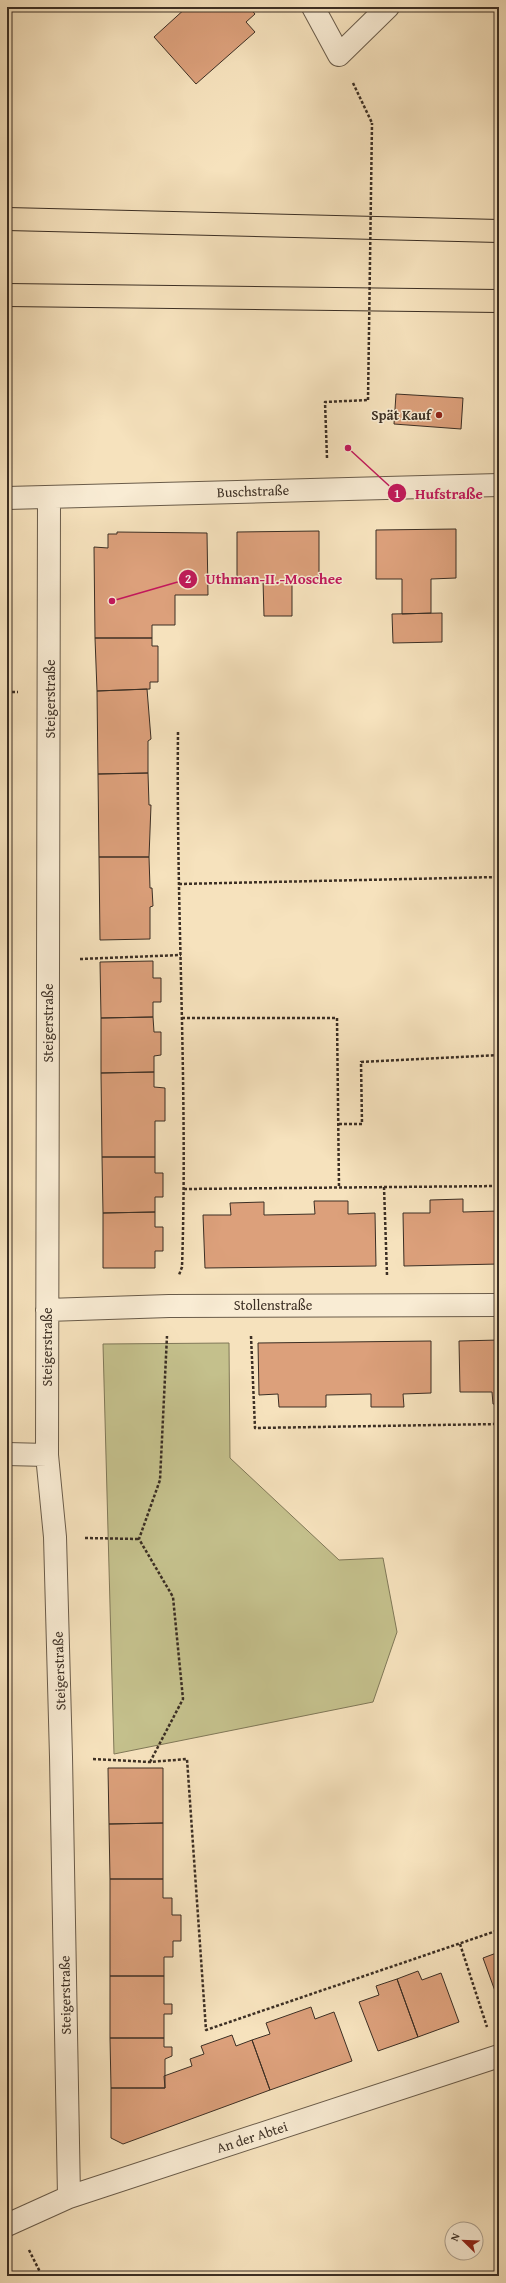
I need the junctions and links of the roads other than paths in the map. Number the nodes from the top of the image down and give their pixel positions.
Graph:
1 (313, 7) edge
2 (388, 7) edge
3 (7, 219) edge
4 (499, 231) edge
5 (7, 295) edge
6 (499, 301) edge
7 (499, 485) edge
8 (7, 498) edge
9 (49, 498) junction
10 (499, 1304) edge
11 (47, 1310) junction
12 (7, 1454) edge
13 (47, 1455) junction
14 (498, 2057) edge
15 (69, 2197) junction
16 (7, 2225) edge

1 - 2 street
3 - 4 highway
5 - 6 highway
7 - 9 street, Buschstraße
8 - 9 street, Buschstraße
9 - 11 street, Steigerstraße
10 - 11 street, Stollenstraße
11 - 13 street, Steigerstraße
12 - 13 street
13 - 15 street, Steigerstraße
14 - 15 street, An der Abtei
15 - 16 street, An der Abtei

